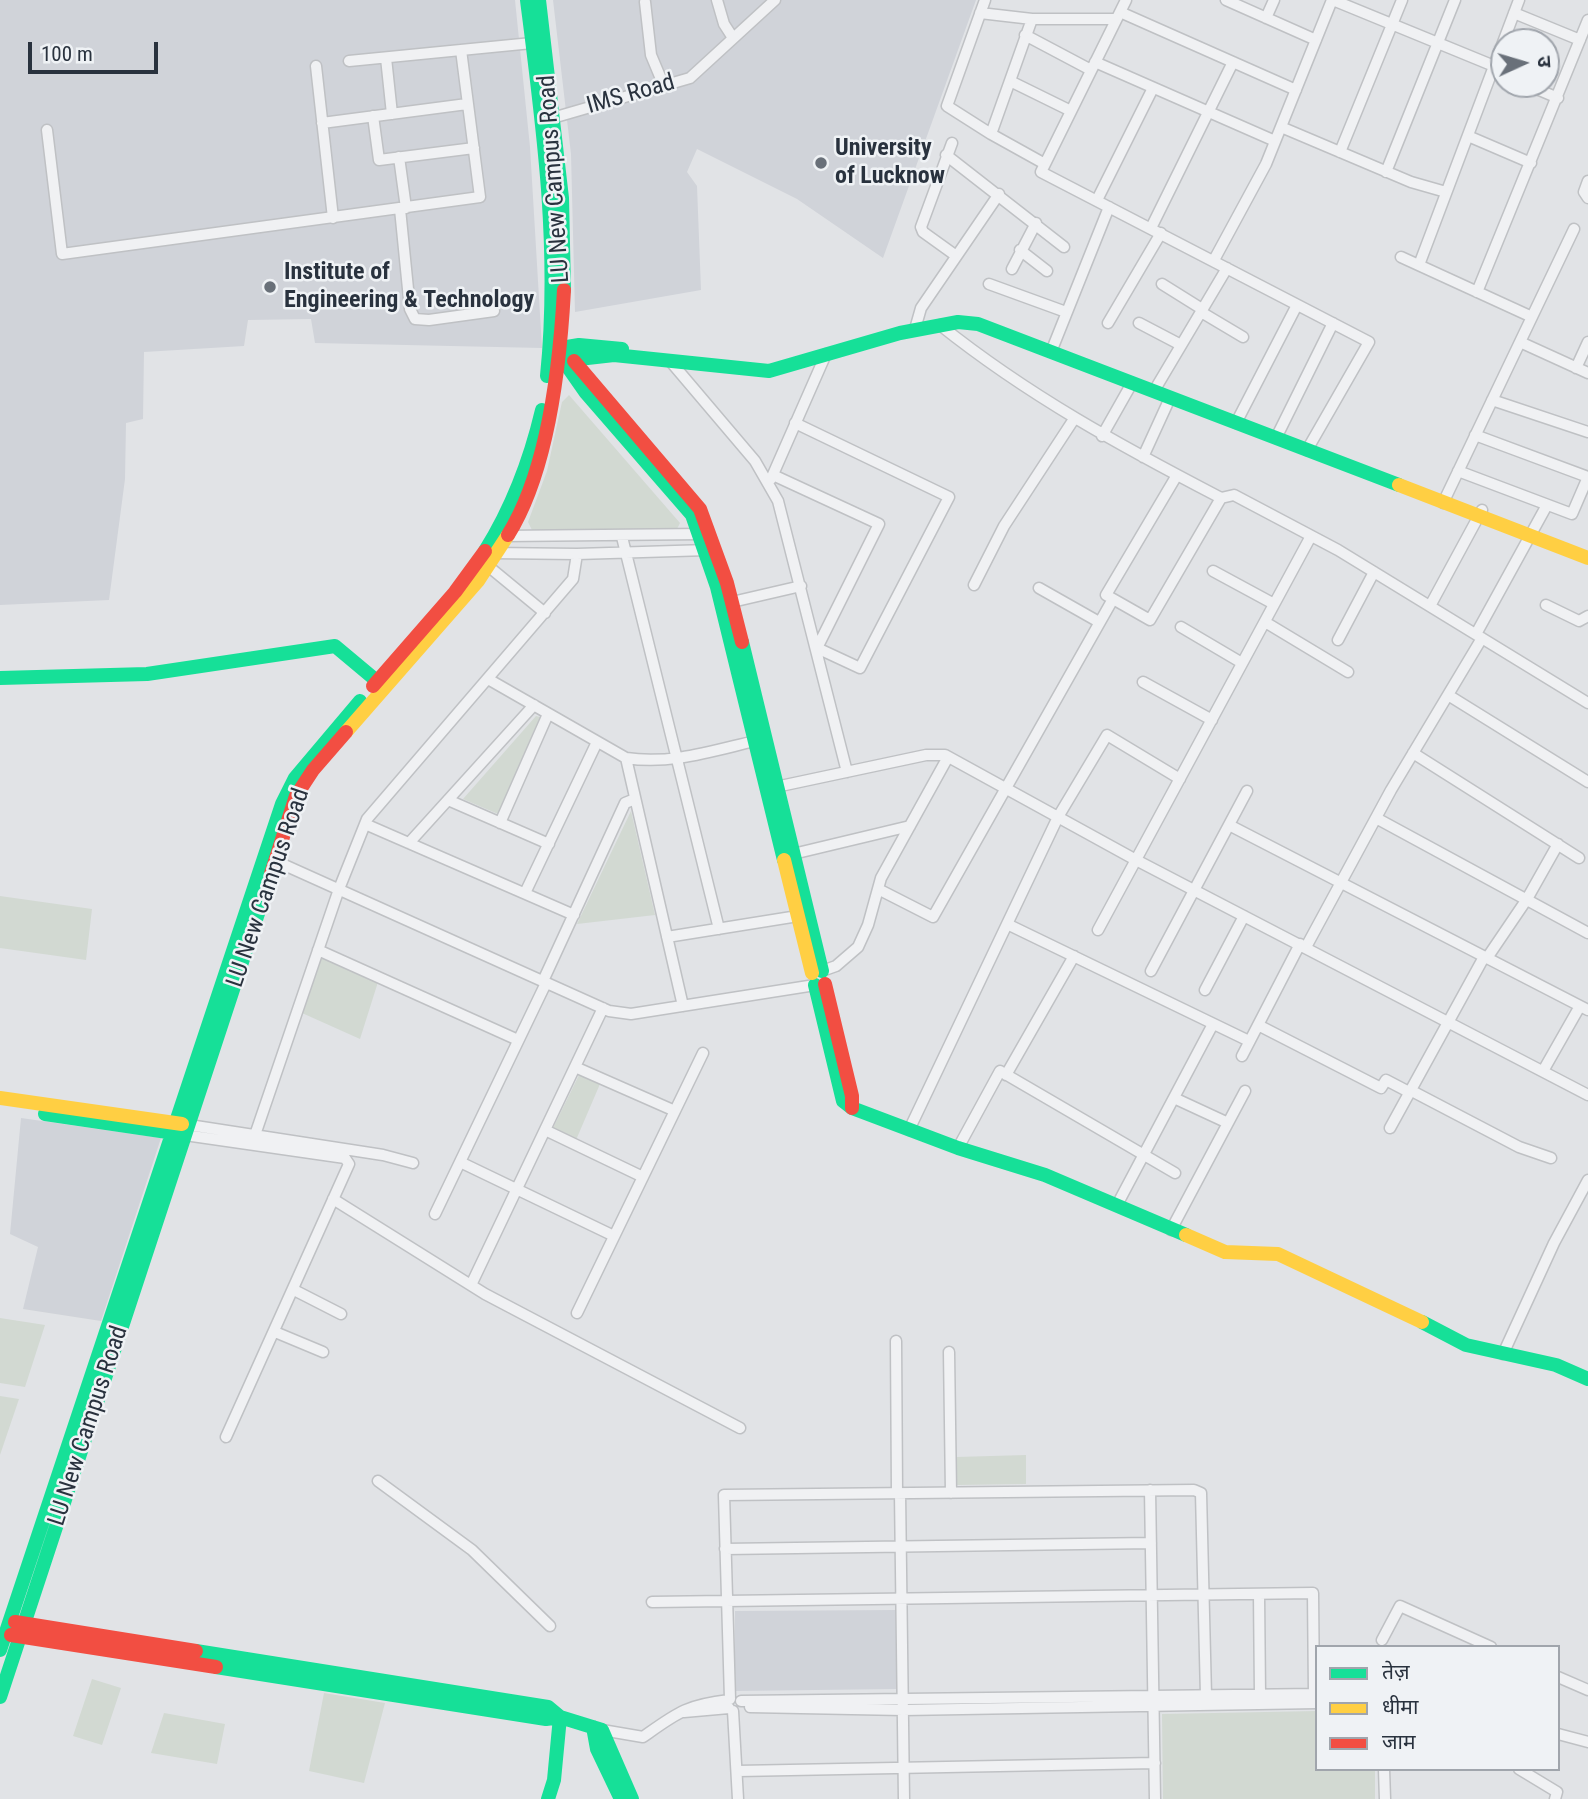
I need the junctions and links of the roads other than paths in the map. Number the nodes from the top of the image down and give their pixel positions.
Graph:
1 (527, 0) edge
2 (540, 0) edge
3 (716, 0) edge
4 (775, 0) edge
5 (985, 0) edge
6 (1126, 0) edge
7 (1226, 0) edge
8 (1275, 0) edge
9 (1332, 0) edge
10 (1402, 0) edge
11 (1455, 0) edge
12 (1519, 0) edge
13 (646, 1) edge
14 (980, 13) junction
15 (1514, 13) junction
16 (1118, 15) junction
17 (1266, 18) junction
18 (1032, 19) junction
19 (1588, 20) edge
20 (1393, 24) junction
21 (1508, 28) edge
22 (1026, 35) junction
23 (733, 38) junction
24 (1316, 40) junction
25 (1580, 40) junction
26 (532, 43) junction
27 (1438, 43) junction
28 (461, 50) junction
29 (386, 58) junction
30 (349, 61) dead end
31 (1233, 62) junction
32 (316, 66) dead end
33 (1093, 66) junction
34 (1490, 67) edge
35 (1490, 76) edge
36 (1010, 81) junction
37 (664, 86) junction
38 (1153, 88) junction
39 (1296, 90) junction
40 (1560, 93) edge
41 (1558, 98) edge
42 (467, 104) junction
43 (1071, 111) junction
44 (1209, 113) junction
45 (393, 114) junction
46 (373, 116) junction
47 (547, 119) junction
48 (322, 123) junction
49 (1281, 127) junction
50 (47, 130) dead end
51 (991, 134) junction
52 (1468, 135) junction
53 (1275, 142) junction
54 (952, 143) dead end
55 (474, 148) junction
56 (1340, 152) junction
57 (946, 155) junction
58 (399, 158) junction
59 (1531, 163) junction
60 (1045, 164) junction
61 (1386, 172) junction
62 (1588, 181) edge
63 (1446, 192) junction
64 (999, 194) junction
65 (1588, 198) edge
66 (1097, 201) junction
67 (1109, 207) junction
68 (402, 208) junction
69 (333, 218) junction
70 (1037, 223) junction
71 (1574, 229) dead end
72 (1156, 231) junction
73 (1064, 247) dead end
74 (1020, 250) junction
75 (955, 255) junction
76 (1401, 257) dead end
77 (1214, 260) junction
78 (1419, 265) junction
79 (1227, 268) junction
80 (1012, 269) dead end
81 (1047, 271) dead end
82 (989, 284) dead end
83 (1162, 284) dead end
84 (1477, 292) junction
85 (1297, 304) junction
86 (494, 311) dead end
87 (1202, 311) junction
88 (1066, 312) junction
89 (1532, 317) junction
90 (1108, 323) dead end
91 (1139, 323) dead end
92 (1333, 323) junction
93 (939, 324) junction
94 (916, 326) junction
95 (1243, 337) dead end
96 (860, 341) junction
97 (1520, 342) junction
98 (1588, 342) edge
99 (1181, 345) junction
100 (1052, 348) junction
101 (597, 352) junction
102 (826, 354) junction
103 (560, 358) junction
104 (671, 362) junction
105 (750, 367) junction
106 (1576, 368) junction
107 (1588, 373) edge
108 (1132, 383) junction
109 (1155, 388) junction
110 (1170, 398) junction
111 (1492, 400) junction
112 (1074, 419) junction
113 (1237, 420) junction
114 (796, 423) junction
115 (1588, 432) edge
116 (1278, 435) junction
117 (1475, 435) junction
118 (1102, 436) junction
119 (1308, 447) junction
120 (1143, 457) junction
121 (1458, 471) junction
122 (1177, 475) junction
123 (771, 480) junction
124 (1222, 498) junction
125 (1584, 498) edge
126 (1445, 499) junction
127 (1547, 505) junction
128 (1480, 513) junction
129 (1533, 533) junction
130 (704, 534) junction
131 (502, 536) junction
132 (1311, 536) junction
133 (622, 537) junction
134 (710, 550) junction
135 (1588, 551) edge
136 (624, 553) junction
137 (577, 554) junction
138 (490, 558) junction
139 (1588, 558) edge
140 (1213, 571) dead end
141 (1374, 572) junction
142 (974, 585) dead end
143 (801, 586) junction
144 (1039, 588) dead end
145 (1113, 598) junction
146 (732, 602) junction
147 (1274, 604) junction
148 (1546, 605) dead end
149 (1430, 606) junction
150 (545, 613) junction
151 (1588, 616) edge
152 (1100, 622) junction
153 (1265, 622) junction
154 (1181, 627) dead end
155 (1479, 636) junction
156 (1338, 640) dead end
157 (817, 648) junction
158 (1242, 663) junction
159 (1348, 672) dead end
160 (0, 678) edge
161 (488, 679) junction
162 (1143, 682) dead end
163 (381, 684) junction
164 (1448, 695) junction
165 (1588, 703) edge
166 (534, 705) junction
167 (548, 713) junction
168 (1212, 720) junction
169 (755, 741) junction
170 (597, 742) junction
171 (1413, 753) junction
172 (948, 757) junction
173 (626, 758) junction
174 (677, 759) junction
175 (847, 772) junction
176 (1180, 779) junction
177 (1588, 782) edge
178 (772, 788) junction
179 (1006, 788) junction
180 (1247, 791) dead end
181 (635, 799) junction
182 (448, 800) junction
183 (1058, 817) junction
184 (1376, 818) junction
185 (500, 822) junction
186 (365, 824) junction
187 (1229, 825) junction
188 (910, 826) junction
189 (409, 843) junction
190 (549, 844) junction
191 (1558, 844) junction
192 (793, 854) junction
193 (270, 858) junction
194 (1579, 858) dead end
195 (1136, 860) junction
196 (1340, 883) junction
197 (339, 889) junction
198 (878, 889) junction
199 (1195, 891) junction
200 (526, 893) junction
201 (1527, 900) junction
202 (574, 915) junction
203 (1244, 915) junction
204 (798, 916) junction
205 (1007, 924) junction
206 (719, 929) junction
207 (1098, 930) dead end
208 (1588, 933) edge
209 (667, 937) junction
210 (1303, 946) junction
211 (318, 950) junction
212 (1074, 956) junction
213 (1485, 958) junction
214 (1152, 971) dead end
215 (819, 979) junction
216 (545, 982) junction
217 (1205, 990) dead end
218 (683, 1006) junction
219 (603, 1008) junction
220 (1584, 1008) edge
221 (1447, 1021) junction
222 (1213, 1024) junction
223 (1258, 1025) junction
224 (518, 1040) junction
225 (1249, 1041) junction
226 (703, 1053) dead end
227 (1242, 1056) dead end
228 (575, 1067) junction
229 (1543, 1072) junction
230 (1006, 1074) junction
231 (1244, 1091) dead end
232 (1410, 1091) junction
233 (1588, 1095) edge
234 (0, 1098) edge
235 (1174, 1098) junction
236 (0, 1108) edge
237 (675, 1111) junction
238 (1228, 1123) junction
239 (1390, 1128) dead end
240 (180, 1129) junction
241 (545, 1130) junction
242 (909, 1130) junction
243 (254, 1135) junction
244 (958, 1148) junction
245 (1143, 1154) junction
246 (1551, 1158) dead end
247 (460, 1162) junction
248 (413, 1163) dead end
249 (1175, 1173) dead end
250 (643, 1177) junction
251 (1587, 1185) edge
252 (517, 1189) junction
253 (333, 1199) junction
254 (1117, 1205) junction
255 (435, 1214) dead end
256 (1171, 1230) junction
257 (614, 1236) junction
258 (471, 1286) junction
259 (294, 1290) junction
260 (577, 1313) dead end
261 (341, 1314) dead end
262 (275, 1332) junction
263 (896, 1341) dead end
264 (323, 1352) dead end
265 (949, 1352) dead end
266 (1503, 1354) junction
267 (1588, 1379) edge
268 (740, 1428) dead end
269 (226, 1437) dead end
270 (377, 1481) dead end
271 (1150, 1490) junction
272 (899, 1493) junction
273 (951, 1493) junction
274 (1151, 1543) junction
275 (901, 1547) junction
276 (725, 1549) junction
277 (1259, 1594) junction
278 (1203, 1595) junction
279 (1152, 1596) junction
280 (902, 1599) junction
281 (726, 1601) junction
282 (652, 1602) dead end
283 (550, 1626) dead end
284 (10, 1628) edge
285 (1382, 1640) dead end
286 (1487, 1645) edge
287 (0, 1650) edge
288 (1315, 1662) edge
289 (1560, 1678) edge
290 (1588, 1690) edge
291 (1260, 1695) junction
292 (1206, 1696) junction
293 (0, 1697) edge
294 (1315, 1697) edge
295 (1315, 1697) edge
296 (1154, 1701) junction
297 (734, 1704) junction
298 (903, 1705) junction
299 (560, 1717) junction
300 (598, 1729) junction
301 (1560, 1735) edge
302 (1588, 1742) edge
303 (1154, 1763) junction
304 (904, 1767) junction
305 (738, 1771) junction
306 (1384, 1771) edge
307 (1522, 1771) edge
308 (554, 1780) junction
309 (622, 1795) edge
310 (548, 1799) edge
311 (558, 1799) edge
312 (738, 1799) edge
313 (904, 1799) edge
314 (1155, 1799) edge
315 (1385, 1799) edge
316 (1555, 1799) edge

1 - 26 street, LU New Campus Road
2 - 47 street, LU New Campus Road
3 - 23 street
4 - 23 street, IMS Road
5 - 14 street
6 - 16 street
7 - 17 street
8 - 17 street
9 - 20 street
9 - 24 street
10 - 20 street
11 - 27 street
12 - 15 street
13 - 37 street
14 - 18 street
14 - 51 street
15 - 21 street
15 - 25 street
16 - 18 street
16 - 31 street
16 - 33 street
17 - 24 street
18 - 22 street
19 - 25 street
20 - 27 street
20 - 56 street
22 - 33 street
22 - 36 street
23 - 37 street, IMS Road
24 - 39 street
25 - 40 street
26 - 28 street
26 - 47 street, LU New Campus Road
27 - 34 street
27 - 61 street
28 - 29 street
28 - 42 street
29 - 30 street
29 - 45 street
31 - 39 street
31 - 44 street
32 - 48 street
33 - 38 street
33 - 43 street
35 - 52 street
36 - 43 street
36 - 51 street
37 - 47 street, IMS Road
38 - 44 street
38 - 66 street
39 - 49 street
41 - 59 street
42 - 45 street
42 - 55 street
43 - 60 street
44 - 53 street
44 - 72 street
45 - 46 street
46 - 48 street
46 - 58 street
47 - 103 street, LU New Campus Road
48 - 69 street
49 - 53 street
49 - 56 street
50 - 69 street
51 - 60 street
52 - 59 street
52 - 63 street
53 - 77 street
54 - 57 street
55 - 58 street
55 - 68 street
56 - 61 street
57 - 64 street
57 - 75 street
58 - 68 street
59 - 84 street
60 - 66 street
61 - 63 street
62 - 65 street
63 - 78 street
64 - 70 street
64 - 75 street
66 - 67 street
67 - 72 street
67 - 88 street
68 - 69 street
68 - 86 street
70 - 73 street
70 - 74 street
71 - 89 street
72 - 77 street
72 - 90 street
74 - 80 street
74 - 81 street
75 - 94 street
76 - 78 street
77 - 79 street
78 - 84 street
79 - 85 street
79 - 87 street
82 - 88 street
83 - 87 street
84 - 89 street
85 - 92 street
85 - 113 street
87 - 95 street
87 - 99 street
88 - 100 street
89 - 97 street
91 - 99 street
92 - 116 street
92 - 119 street
93 - 94 street
93 - 100 street
93 - 112 street
94 - 96 street
94 - 100 street
96 - 102 street
96 - 105 street
97 - 106 street
97 - 111 street
98 - 106 street
99 - 109 street
100 - 108 street
100 - 109 street
101 - 103 street
101 - 104 street
101 - 105 street
102 - 105 street
102 - 114 street
103 - 130 street
103 - 131 street, LU New Campus Road
104 - 105 street
104 - 123 street
106 - 107 street
108 - 109 street
108 - 118 street
109 - 110 street
109 - 113 street
110 - 113 street
110 - 120 street
111 - 115 street
111 - 117 street
112 - 118 street
112 - 142 street
113 - 116 street
114 - 123 street
114 - 157 street
116 - 119 street
117 - 121 street
117 - 125 street
118 - 120 street
119 - 126 street
120 - 122 street
121 - 126 street
121 - 127 street
122 - 124 street
122 - 145 street
123 - 143 street
123 - 157 street
124 - 132 street
124 - 145 street
125 - 127 street
126 - 128 street
127 - 129 street
128 - 129 street
128 - 149 street
129 - 135 street
129 - 139 street
129 - 155 street
130 - 133 street
130 - 134 street
131 - 133 street
131 - 138 street, LU New Campus Road
132 - 141 street
132 - 147 street
133 - 136 street
134 - 136 street
134 - 146 street
134 - 169 street
136 - 137 street
136 - 174 street
137 - 138 street
137 - 150 street
138 - 150 street
138 - 163 street, LU New Campus Road
140 - 147 street
141 - 149 street
141 - 156 street
143 - 146 street
143 - 157 street
144 - 152 street
145 - 152 street
146 - 178 street
147 - 153 street
148 - 151 street
149 - 155 street
150 - 161 street
152 - 179 street
153 - 158 street
153 - 159 street
154 - 158 street
155 - 164 street
155 - 165 street
157 - 175 street
158 - 168 street
160 - 163 street
161 - 166 street
161 - 186 street
162 - 168 street
163 - 193 street, LU New Campus Road
164 - 171 street
164 - 177 street
166 - 167 street
166 - 182 street
167 - 170 street
167 - 185 street
168 - 176 street
169 - 174 street
169 - 178 street
170 - 173 street
170 - 190 street
171 - 184 street
171 - 191 street
172 - 175 street
172 - 179 street
172 - 188 street
173 - 174 street
173 - 181 street
174 - 206 street
175 - 178 street
176 - 183 street
176 - 195 street
178 - 192 street
178 - 204 street
179 - 183 street
179 - 198 street
180 - 187 street
181 - 202 street
181 - 209 street
182 - 185 street
182 - 189 street
183 - 195 street
183 - 205 street
184 - 196 street
184 - 201 street
185 - 190 street
186 - 189 street
186 - 197 street
187 - 196 street
187 - 199 street
188 - 192 street
188 - 198 street
189 - 200 street
190 - 200 street
191 - 194 street
191 - 201 street
192 - 215 street
193 - 197 street
193 - 240 street, LU New Campus Road
195 - 199 street
195 - 207 street
196 - 210 street
196 - 213 street
197 - 211 street
197 - 216 street
198 - 215 street
199 - 203 street
199 - 214 street
200 - 202 street
201 - 208 street
201 - 213 street
202 - 216 street
203 - 210 street
203 - 217 street
204 - 206 street
204 - 215 street
205 - 212 street
205 - 242 street
206 - 209 street
209 - 218 street
210 - 221 street
210 - 223 street
211 - 224 street
211 - 243 street
212 - 222 street
212 - 230 street
213 - 220 street
213 - 221 street
215 - 218 street
215 - 242 street
216 - 219 street
216 - 224 street
218 - 219 street
219 - 228 street
220 - 229 street
221 - 229 street
221 - 232 street
222 - 225 street
222 - 235 street
223 - 225 street
223 - 232 street
224 - 247 street
225 - 227 street
226 - 237 street
228 - 237 street
228 - 241 street
229 - 233 street
230 - 244 street
230 - 245 street
231 - 238 street
232 - 239 street
232 - 246 street
234 - 240 street
235 - 238 street
235 - 245 street
236 - 240 street
237 - 250 street
238 - 256 street
240 - 243 street
240 - 253 street
240 - 284 street, LU New Campus Road
241 - 250 street
241 - 252 street
242 - 244 street
243 - 248 street
244 - 254 street
245 - 249 street
245 - 254 street
247 - 252 street
247 - 255 street
250 - 257 street
251 - 266 street
252 - 257 street
252 - 258 street
253 - 258 street
253 - 259 street
254 - 256 street
256 - 266 street
257 - 260 street
258 - 268 street
259 - 261 street
259 - 262 street
262 - 264 street
262 - 269 street
263 - 272 street
265 - 273 street
266 - 267 street
270 - 283 street
271 - 273 street
271 - 274 street
271 - 278 street
272 - 273 street
272 - 275 street
272 - 276 street
274 - 275 street
274 - 279 street
275 - 276 street
275 - 280 street
276 - 281 street
277 - 278 street
277 - 288 street
277 - 291 street
278 - 279 street
278 - 292 street
279 - 280 street
279 - 296 street
280 - 281 street
280 - 298 street
281 - 282 street
281 - 297 street
284 - 287 street, LU New Campus Road
284 - 293 street, LU New Campus Road
284 - 299 street
285 - 286 street
289 - 290 street
291 - 292 street
291 - 294 street
292 - 296 street
295 - 296 street
296 - 298 street
296 - 303 street
297 - 298 street
297 - 300 street
297 - 305 street
298 - 304 street
299 - 300 street
299 - 308 street
300 - 309 street
301 - 302 street
303 - 304 street
303 - 314 street
304 - 305 street
304 - 313 street
305 - 312 street
306 - 315 street
307 - 316 street
308 - 310 street
308 - 311 street

